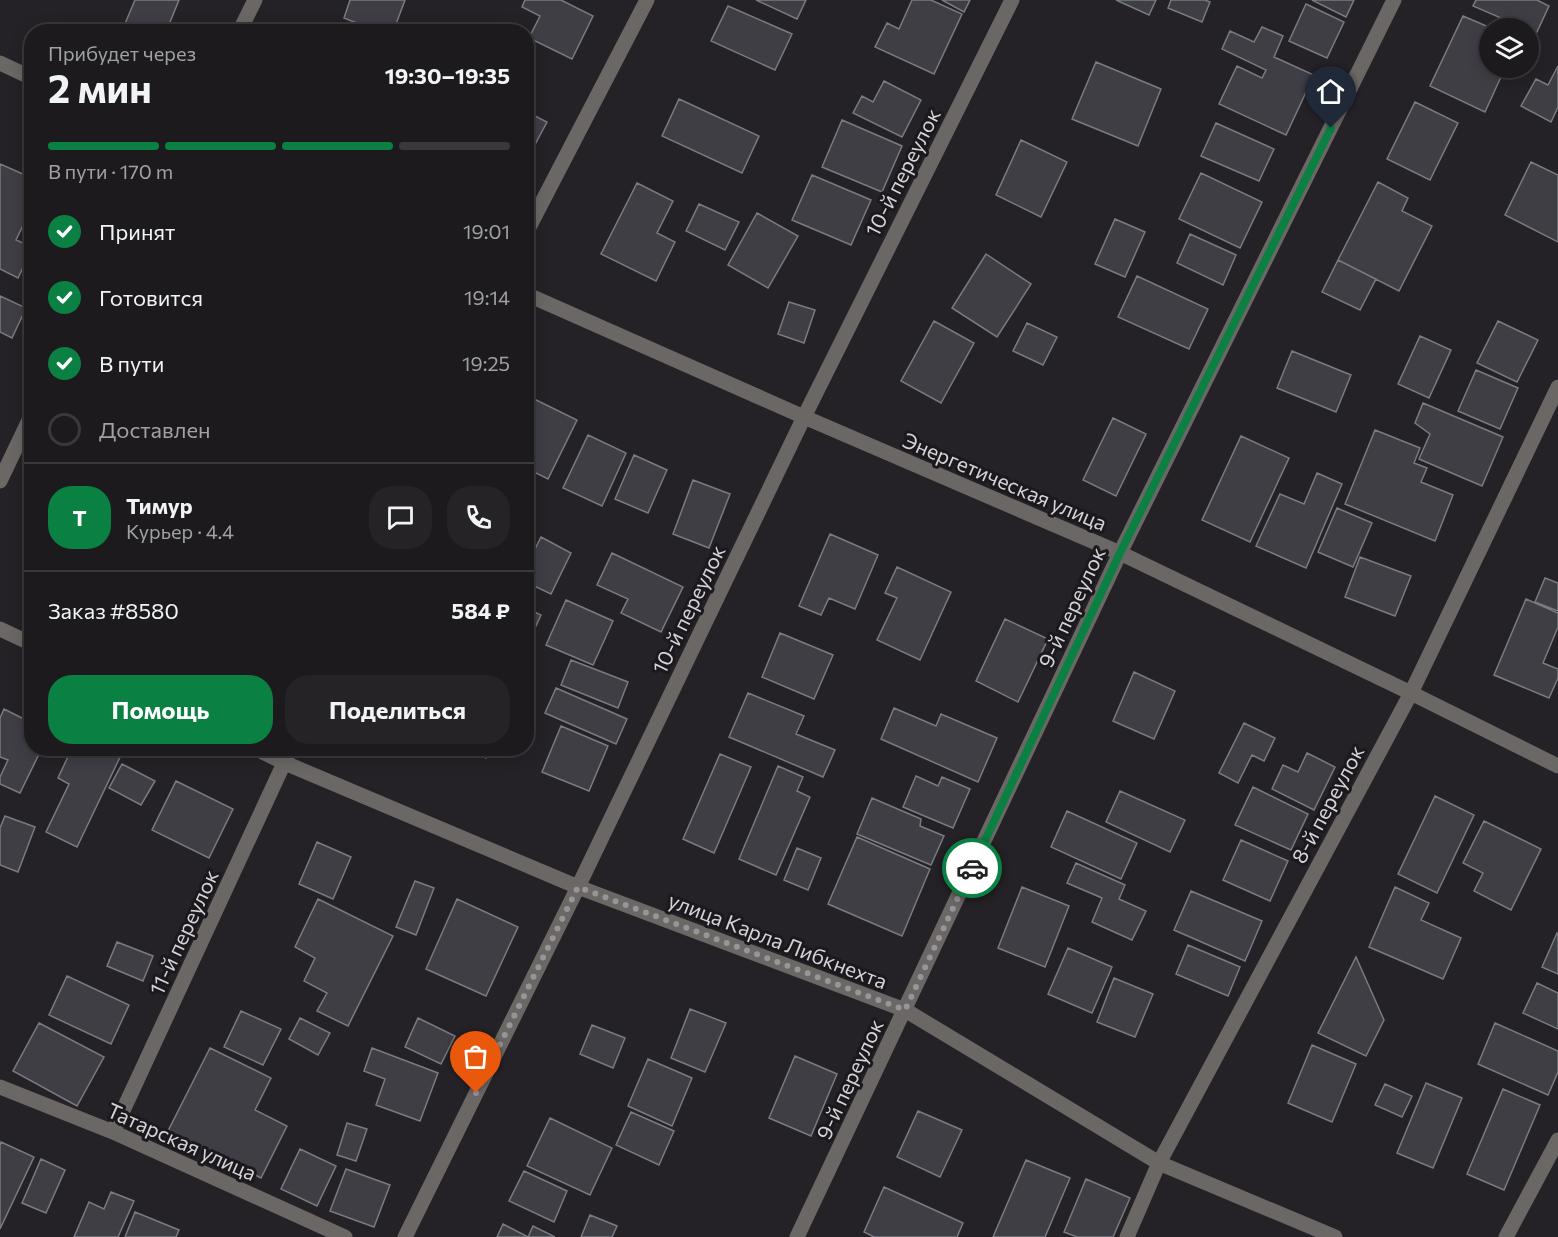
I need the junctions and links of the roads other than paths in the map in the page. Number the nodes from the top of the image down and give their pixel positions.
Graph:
1 (255, 0) edge
2 (647, 0) edge
3 (1012, 0) edge
4 (1394, 0) edge
5 (243, 24) edge
6 (0, 63) edge
7 (24, 74) edge
8 (534, 218) edge
9 (534, 298) edge
10 (1558, 387) edge
11 (804, 417) junction
12 (24, 431) edge
13 (0, 481) edge
14 (1120, 553) junction
15 (0, 629) edge
16 (24, 640) edge
17 (1411, 693) junction
18 (271, 756) edge
19 (288, 756) edge
20 (285, 763) junction
21 (1558, 766) edge
22 (578, 887) junction
23 (905, 1010) junction
24 (0, 1087) edge
25 (113, 1132) junction
26 (1558, 1140) edge
27 (1159, 1163) junction
28 (345, 1237) edge
29 (405, 1237) edge
30 (797, 1237) edge
31 (1127, 1237) edge
32 (1335, 1237) edge
33 (1506, 1237) edge

1 - 5 street
2 - 8 street
3 - 11 street, 10-й переулок
4 - 14 street, 9-й переулок
6 - 7 street
9 - 11 street, Энергетическая улица
10 - 17 street, 8-й переулок
11 - 14 street, Энергетическая улица
11 - 22 street, 10-й переулок
12 - 13 street
14 - 17 street, Энергетическая улица
14 - 23 street, 9-й переулок
15 - 16 street
17 - 21 street, Энергетическая улица
17 - 27 street, 8-й переулок
18 - 20 street, улица Карла Либкнехта
19 - 20 street, 11-й переулок
20 - 22 street, улица Карла Либкнехта
20 - 25 street, 11-й переулок
22 - 23 street, улица Карла Либкнехта
22 - 29 street, 10-й переулок
23 - 27 street, улица Карла Либкнехта
23 - 30 street, 9-й переулок
24 - 25 street, Татарская улица
25 - 28 street, Татарская улица
26 - 33 street
27 - 31 street, 8-й переулок
27 - 32 street, улица Карла Либкнехта

